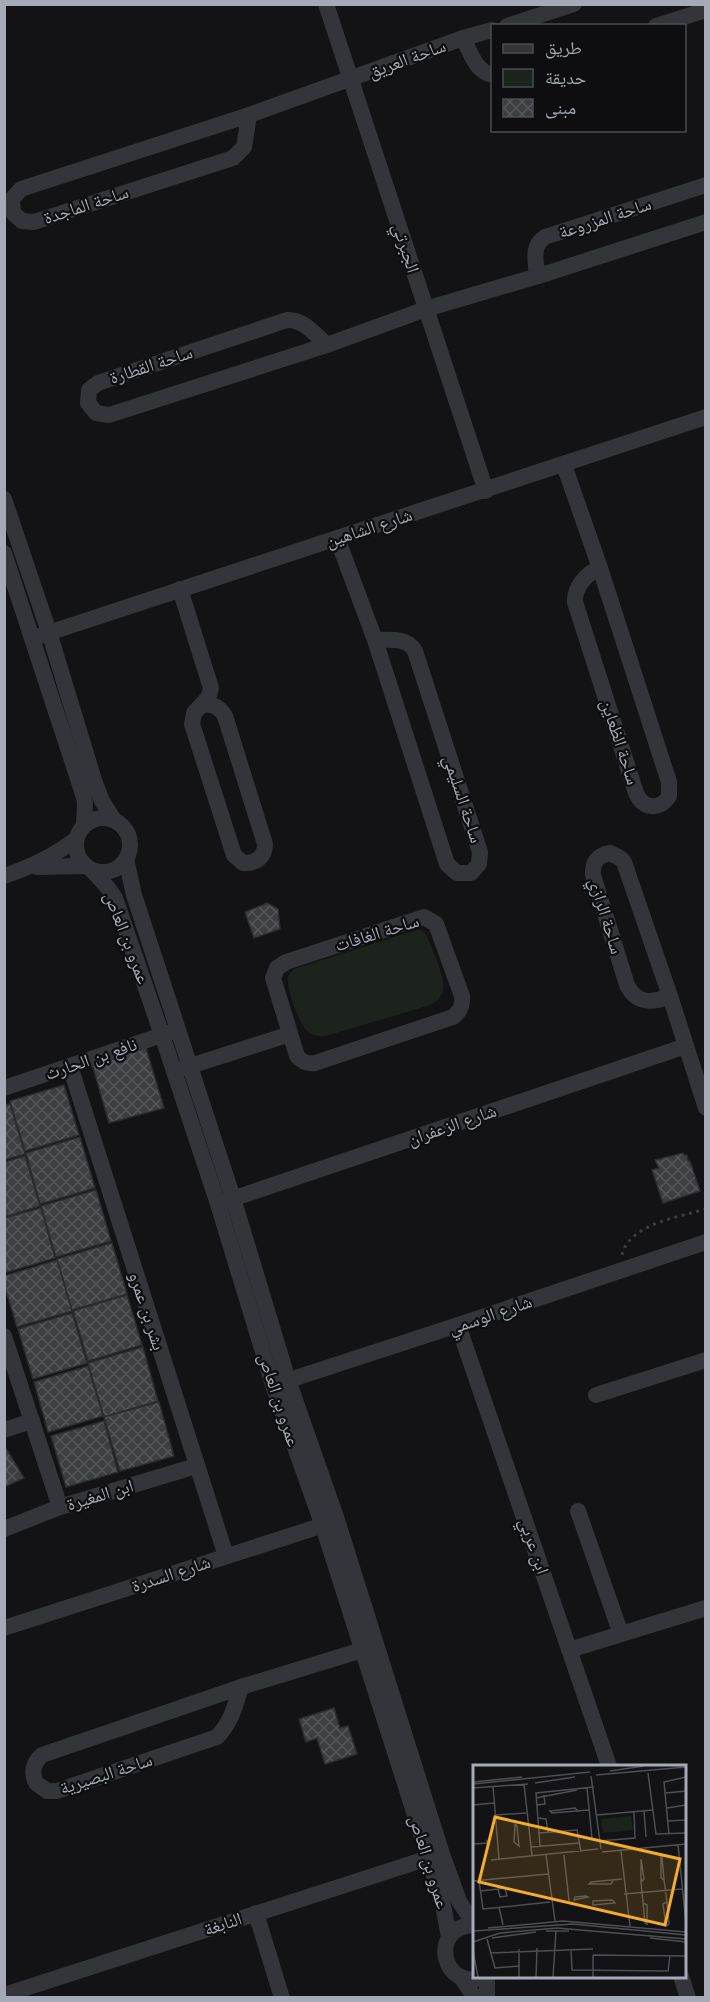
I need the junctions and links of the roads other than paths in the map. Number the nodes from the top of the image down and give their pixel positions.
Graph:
1 (326, 4) edge
2 (574, 4) edge
3 (705, 10) edge
4 (513, 24) edge
5 (662, 24) edge
6 (491, 30) edge
7 (464, 38) junction
8 (491, 75) edge
9 (350, 79) junction
10 (249, 115) junction
11 (705, 185) edge
12 (705, 222) edge
13 (537, 276) junction
14 (426, 309) junction
15 (327, 345) junction
16 (705, 417) edge
17 (564, 465) junction
18 (486, 491) junction
19 (4, 499) edge
20 (337, 538) junction
21 (4, 553) edge
22 (600, 568) junction
23 (183, 588) junction
24 (41, 635) junction
25 (375, 639) junction
26 (203, 705) junction
27 (225, 716) junction
28 (114, 820) junction
29 (80, 832) junction
30 (126, 859) junction
31 (30, 867) junction
32 (89, 868) junction
33 (4, 876) edge
34 (670, 996) junction
35 (170, 1032) junction
36 (290, 1034) junction
37 (686, 1046) junction
38 (70, 1066) junction
39 (182, 1069) junction
40 (4, 1088) edge
41 (705, 1108) edge
42 (225, 1201) junction
43 (705, 1242) edge
44 (459, 1325) junction
45 (4, 1336) edge
46 (705, 1360) edge
47 (280, 1382) junction
48 (596, 1395) dead end
49 (32, 1421) junction
50 (4, 1430) edge
51 (196, 1466) junction
52 (60, 1507) junction
53 (578, 1511) dead end
54 (330, 1523) junction
55 (4, 1529) edge
56 (226, 1556) junction
57 (705, 1608) edge
58 (4, 1628) edge
59 (621, 1634) junction
60 (369, 1648) junction
61 (569, 1650) junction
62 (241, 1688) junction
63 (608, 1765) edge
64 (435, 1856) junction
65 (256, 1913) junction
66 (473, 1923) edge
67 (473, 1925) edge
68 (449, 1937) junction
69 (461, 1977) junction
70 (482, 1978) edge
71 (486, 1978) edge
72 (681, 1978) edge
73 (24, 1993) edge
74 (4, 1995) edge
75 (282, 1998) edge
76 (475, 1998) edge
77 (487, 1998) edge
78 (688, 1998) edge

1 - 9 street, الجبرتي
2 - 4 street
3 - 5 street
6 - 7 street, ساحة العريق
7 - 8 street, ساحة العريق
7 - 9 street, ساحة العريق
9 - 10 street, ساحة الماجدة
9 - 14 street, الجبرتي
10 - 10 street, ساحة الماجدة
11 - 13 street, ساحة المزروعة
12 - 13 street, ساحة المزروعة
13 - 14 street, ساحة المزروعة
14 - 15 street, ساحة القطارة
14 - 18 street, الجبرتي
15 - 15 street, ساحة القطارة
16 - 17 street, شارع الشاهين
17 - 18 street, شارع الشاهين
17 - 22 street, ساحة الظعاين
18 - 20 street, شارع الشاهين
19 - 24 street
20 - 23 street, شارع الشاهين
20 - 25 street, ساحة السليمي
21 - 24 street
22 - 22 street, ساحة الظعاين
23 - 24 street, شارع الشاهين
23 - 26 street
23 - 27 street
24 - 28 street
24 - 29 street
25 - 25 street, ساحة السليمي
26 - 27 street
26 - 27 street
28 - 29 street
28 - 30 street
29 - 31 street
29 - 32 street
30 - 32 street
30 - 35 street, عمرو بن العاص
31 - 32 street
31 - 33 street
32 - 35 street, عمرو بن العاص
34 - 34 street, ساحة الرازي
34 - 37 street, ساحة الرازي
35 - 38 street, نافع بن الحارث
35 - 39 street, عمرو بن العاص
36 - 36 street, ساحة الغافات
36 - 39 street
37 - 41 street, ساحة الرازي
37 - 42 street, شارع الزعفران
38 - 40 street, نافع بن الحارث
38 - 51 street, بشر بن عمرو
39 - 42 street, عمرو بن العاص
42 - 47 street, عمرو بن العاص
43 - 44 street, شارع الوسمي
44 - 47 street, شارع الوسمي
44 - 61 street, ابن عربي
45 - 49 street
46 - 48 street
47 - 54 street, عمرو بن العاص
49 - 50 street
49 - 52 street
51 - 52 street, ابن المغيرة
51 - 56 street, بشر بن عمرو
52 - 55 street, ابن المغيرة
53 - 59 street
54 - 56 street, شارع السدرة
54 - 60 street, عمرو بن العاص
56 - 58 street, شارع السدرة
57 - 59 street
59 - 61 street
60 - 62 street, ساحة البصيرية
60 - 64 street, عمرو بن العاص
61 - 63 street, ابن عربي
62 - 62 street, ساحة البصيرية
64 - 65 street, النابغة
64 - 66 street, عمرو بن العاص
64 - 68 street, عمرو بن العاص
65 - 73 street, النابغة
65 - 75 street
67 - 68 street
68 - 69 street, عمرو بن العاص
69 - 70 street
69 - 76 street
71 - 77 street
72 - 78 street
73 - 74 street, النابغة

